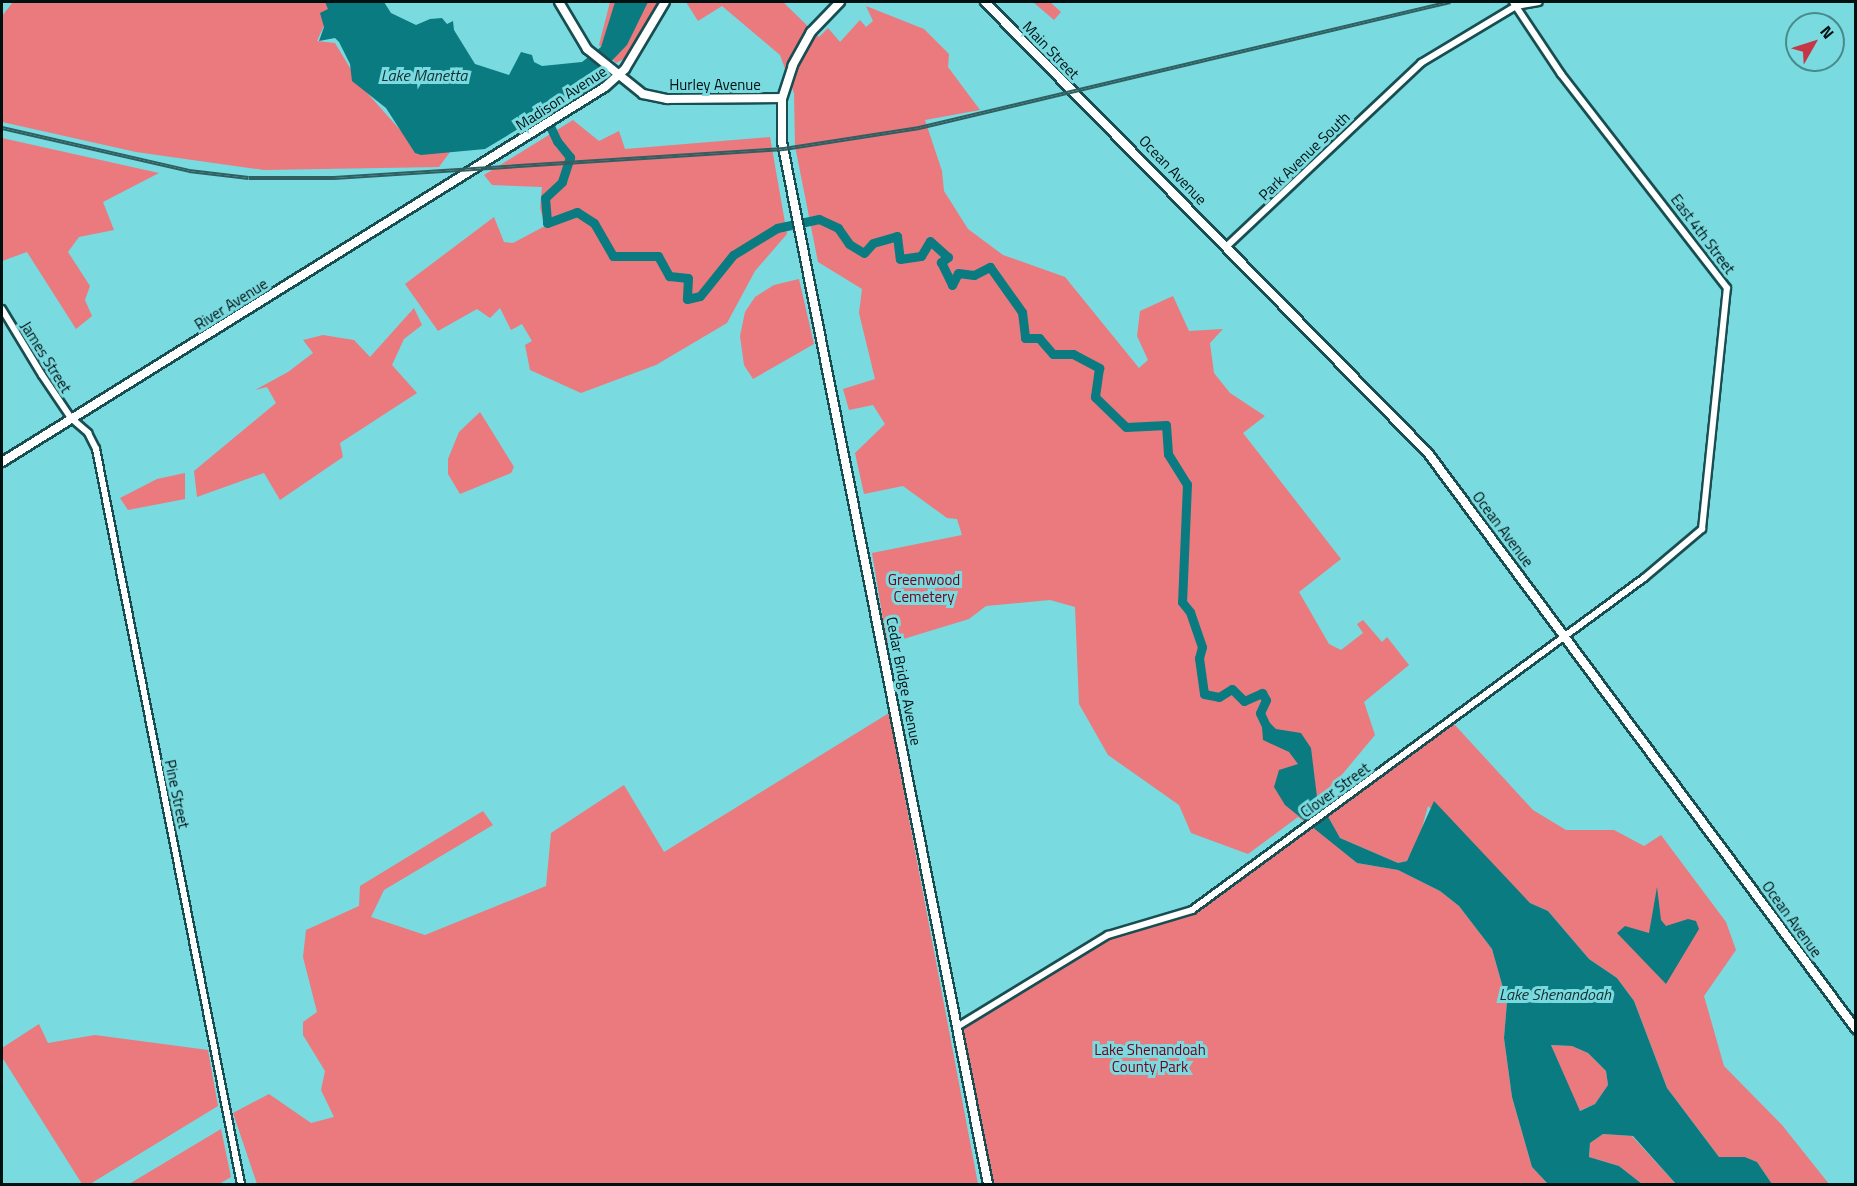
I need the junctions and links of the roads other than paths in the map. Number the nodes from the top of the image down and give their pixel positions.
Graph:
1 (559, 2) edge
2 (665, 2) edge
3 (840, 2) edge
4 (986, 2) edge
5 (1539, 2) edge
6 (1515, 4) edge
7 (617, 77) junction
8 (1073, 92) joint
9 (782, 98) junction
10 (474, 169) joint
11 (1227, 246) junction
12 (2, 309) edge
13 (72, 418) junction
14 (2, 462) edge
15 (1702, 529) joint
16 (1566, 635) junction
17 (957, 1027) junction
18 (1856, 1029) edge
19 (241, 1185) edge
20 (988, 1185) edge

1 - 7 main road, Hurley Avenue
2 - 7 main road, Madison Avenue
3 - 9 main road
4 - 8 main road, Main Street
5 - 6 street
6 - 11 street, Park Avenue South
6 - 15 street, East 4th Street
7 - 9 main road, Hurley Avenue
7 - 10 main road, Madison Avenue
8 - 11 main road, Ocean Avenue
9 - 17 main road, Cedar Bridge Avenue
10 - 13 main road, River Avenue
11 - 16 main road, Ocean Avenue
12 - 13 street, James Street
13 - 14 main road, River Avenue
13 - 19 street, Pine Street
15 - 16 street, Clover Street
16 - 17 street, Clover Street
16 - 18 main road, Ocean Avenue
17 - 20 main road, Cedar Bridge Avenue

